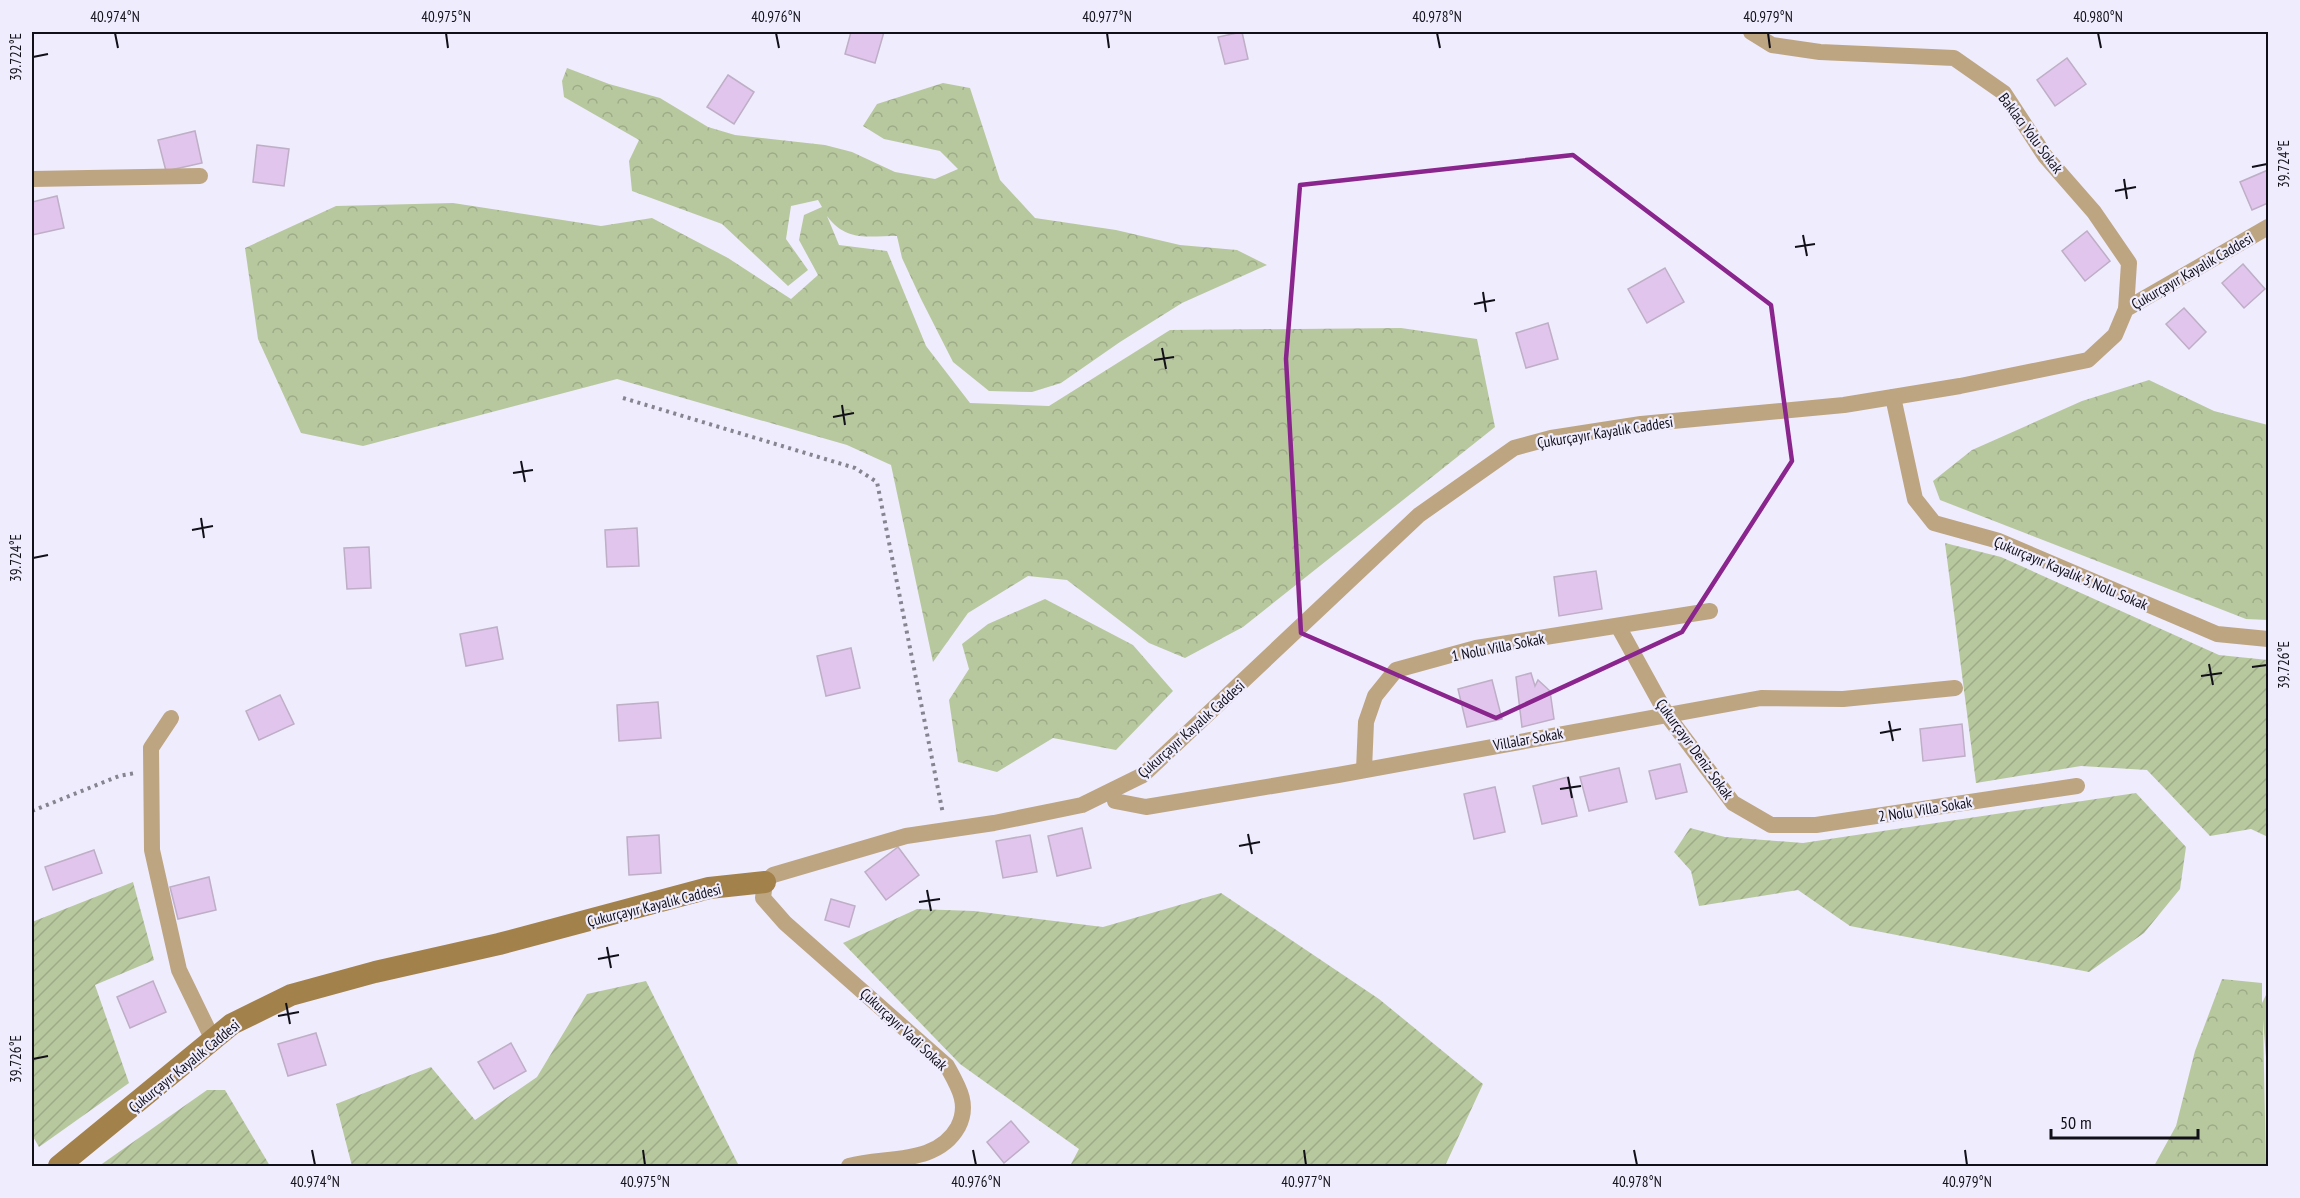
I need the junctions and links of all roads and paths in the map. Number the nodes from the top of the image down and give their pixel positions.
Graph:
1 (1751, 32) edge
2 (200, 176) dead end
3 (32, 178) edge
4 (2268, 227) edge
5 (2126, 309) junction
6 (1893, 397) junction
7 (623, 398) dead end
8 (1710, 611) dead end
9 (1618, 626) junction
10 (2268, 639) edge
11 (1954, 688) dead end
12 (1667, 715) junction
13 (171, 718) dead end
14 (150, 770) junction
15 (1364, 770) junction
16 (2078, 786) dead end
17 (1113, 791) junction
18 (32, 811) edge
19 (1771, 825) joint
20 (946, 830) junction
21 (765, 882) junction
22 (213, 1040) junction
23 (59, 1167) edge
24 (849, 1167) edge

1 - 5 street, Baklacı Yolu Sokak
2 - 3 street
4 - 5 street, Çukurçayır Kayalık Caddesi
5 - 6 street, Çukurçayır Kayalık Caddesi
6 - 10 street, Çukurçayır Kayalık 3 Nolu Sokak
6 - 17 street, Çukurçayır Kayalık Caddesi
7 - 20 path
8 - 9 street, 1 Nolu Villa Sokak
9 - 12 street, Çukurçayır Deniz Sokak
9 - 15 street, 1 Nolu Villa Sokak
11 - 12 street, Villalar Sokak
12 - 15 street, Villalar Sokak
12 - 19 street, Çukurçayır Deniz Sokak
13 - 14 street
14 - 18 path
14 - 22 street
15 - 17 street, Villalar Sokak
16 - 19 street, 2 Nolu Villa Sokak
17 - 20 street, Çukurçayır Kayalık Caddesi
20 - 21 street, Çukurçayır Kayalık Caddesi
21 - 22 street, Çukurçayır Kayalık Caddesi
21 - 24 street, Çukurçayır Vadi Sokak
22 - 23 street, Çukurçayır Kayalık Caddesi

